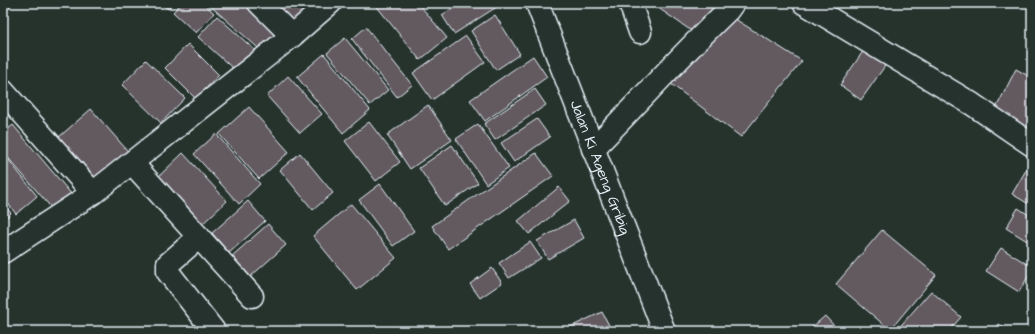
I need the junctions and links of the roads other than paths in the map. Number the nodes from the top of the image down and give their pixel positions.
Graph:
1 (259, 3) edge
2 (330, 3) edge
3 (537, 3) edge
4 (630, 3) edge
5 (733, 3) edge
6 (804, 3) edge
7 (640, 32) dead end
8 (292, 36) junction
9 (3, 91) edge
10 (1032, 145) edge
11 (594, 149) junction
12 (132, 163) junction
13 (93, 193) junction
14 (199, 237) junction
15 (3, 252) edge
16 (252, 296) dead end
17 (214, 331) edge
18 (664, 331) edge

1 - 8 street
2 - 8 street
3 - 11 street, Jalan Ki Ageng Gribig
4 - 7 street
5 - 11 street
6 - 10 street
8 - 12 street
9 - 13 street
11 - 18 street, Jalan Ki Ageng Gribig
12 - 13 street
12 - 14 street
13 - 15 street
14 - 16 street
14 - 17 street

